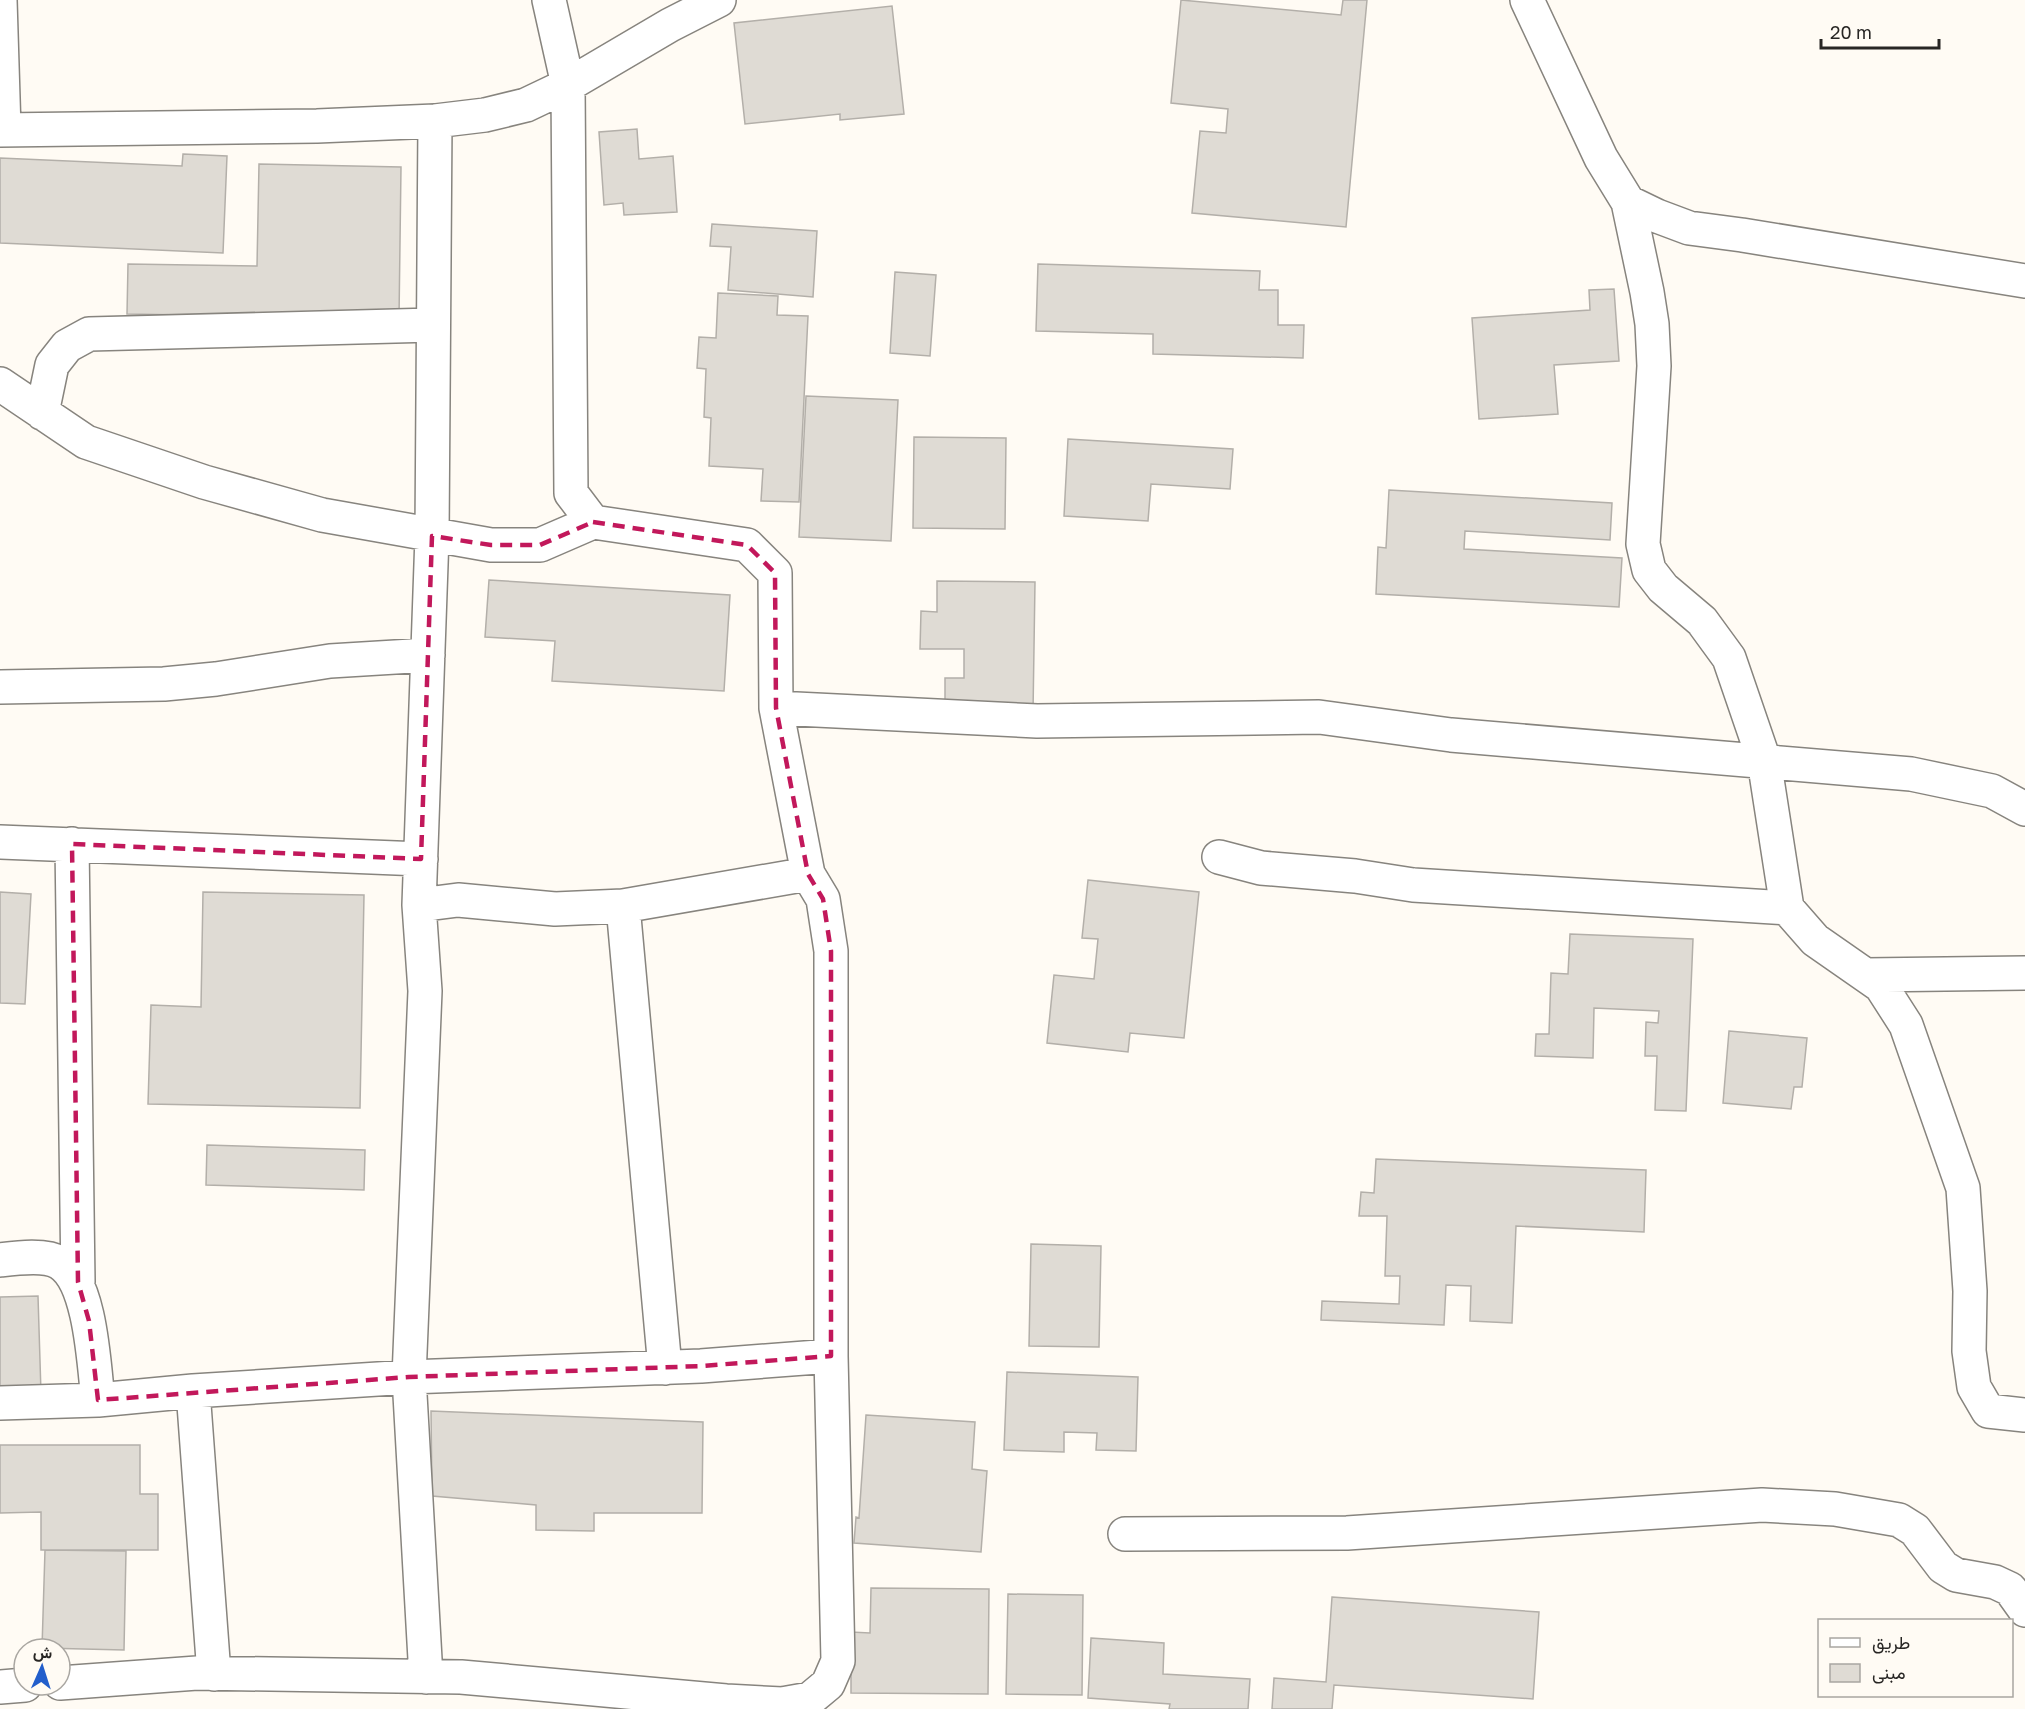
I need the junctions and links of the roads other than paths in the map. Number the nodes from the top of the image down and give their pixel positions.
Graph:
1 (0, 0) edge
2 (549, 0) edge
3 (719, 0) edge
4 (1527, 0) edge
5 (568, 85) junction
6 (435, 121) junction
7 (2, 130) edge
8 (1628, 202) junction
9 (2025, 281) edge
10 (433, 325) junction
11 (0, 384) edge
12 (42, 412) junction
13 (593, 522) junction
14 (432, 536) junction
15 (428, 655) junction
16 (0, 687) edge
17 (776, 708) junction
18 (1764, 760) junction
19 (2025, 809) edge
20 (0, 842) edge
21 (72, 844) junction
22 (1219, 857) dead end
23 (421, 859) junction
24 (808, 874) junction
25 (419, 906) junction
26 (623, 906) junction
27 (1787, 908) junction
28 (2025, 973) edge
29 (1866, 975) junction
30 (0, 1260) edge
31 (78, 1282) junction
32 (831, 1356) junction
33 (665, 1368) junction
34 (409, 1377) junction
35 (193, 1391) junction
36 (98, 1400) junction
37 (0, 1403) edge
38 (2025, 1415) edge
39 (1125, 1534) dead end
40 (2025, 1610) edge
41 (214, 1674) junction
42 (426, 1677) junction
43 (72, 1682) edge

1 - 7 street
2 - 5 street
3 - 5 street
4 - 8 street
5 - 6 street
5 - 13 street
6 - 7 street
6 - 10 street
8 - 9 street
8 - 18 street
10 - 12 street
10 - 14 street
11 - 12 street
12 - 14 street
13 - 14 street
13 - 17 street
14 - 15 street
15 - 16 street
15 - 23 street
17 - 18 street
17 - 24 street
18 - 19 street
18 - 27 street
20 - 21 street
21 - 23 street
21 - 31 street
22 - 27 street
23 - 25 street
24 - 26 street
24 - 32 street
25 - 26 street
25 - 34 street
26 - 33 street
27 - 29 street
28 - 29 street
29 - 38 street
30 - 31 street
31 - 36 street
32 - 33 street
32 - 42 street
33 - 34 street
34 - 35 street
34 - 42 street
35 - 36 street
35 - 41 street
36 - 37 street
39 - 40 street
41 - 42 street
41 - 43 street

